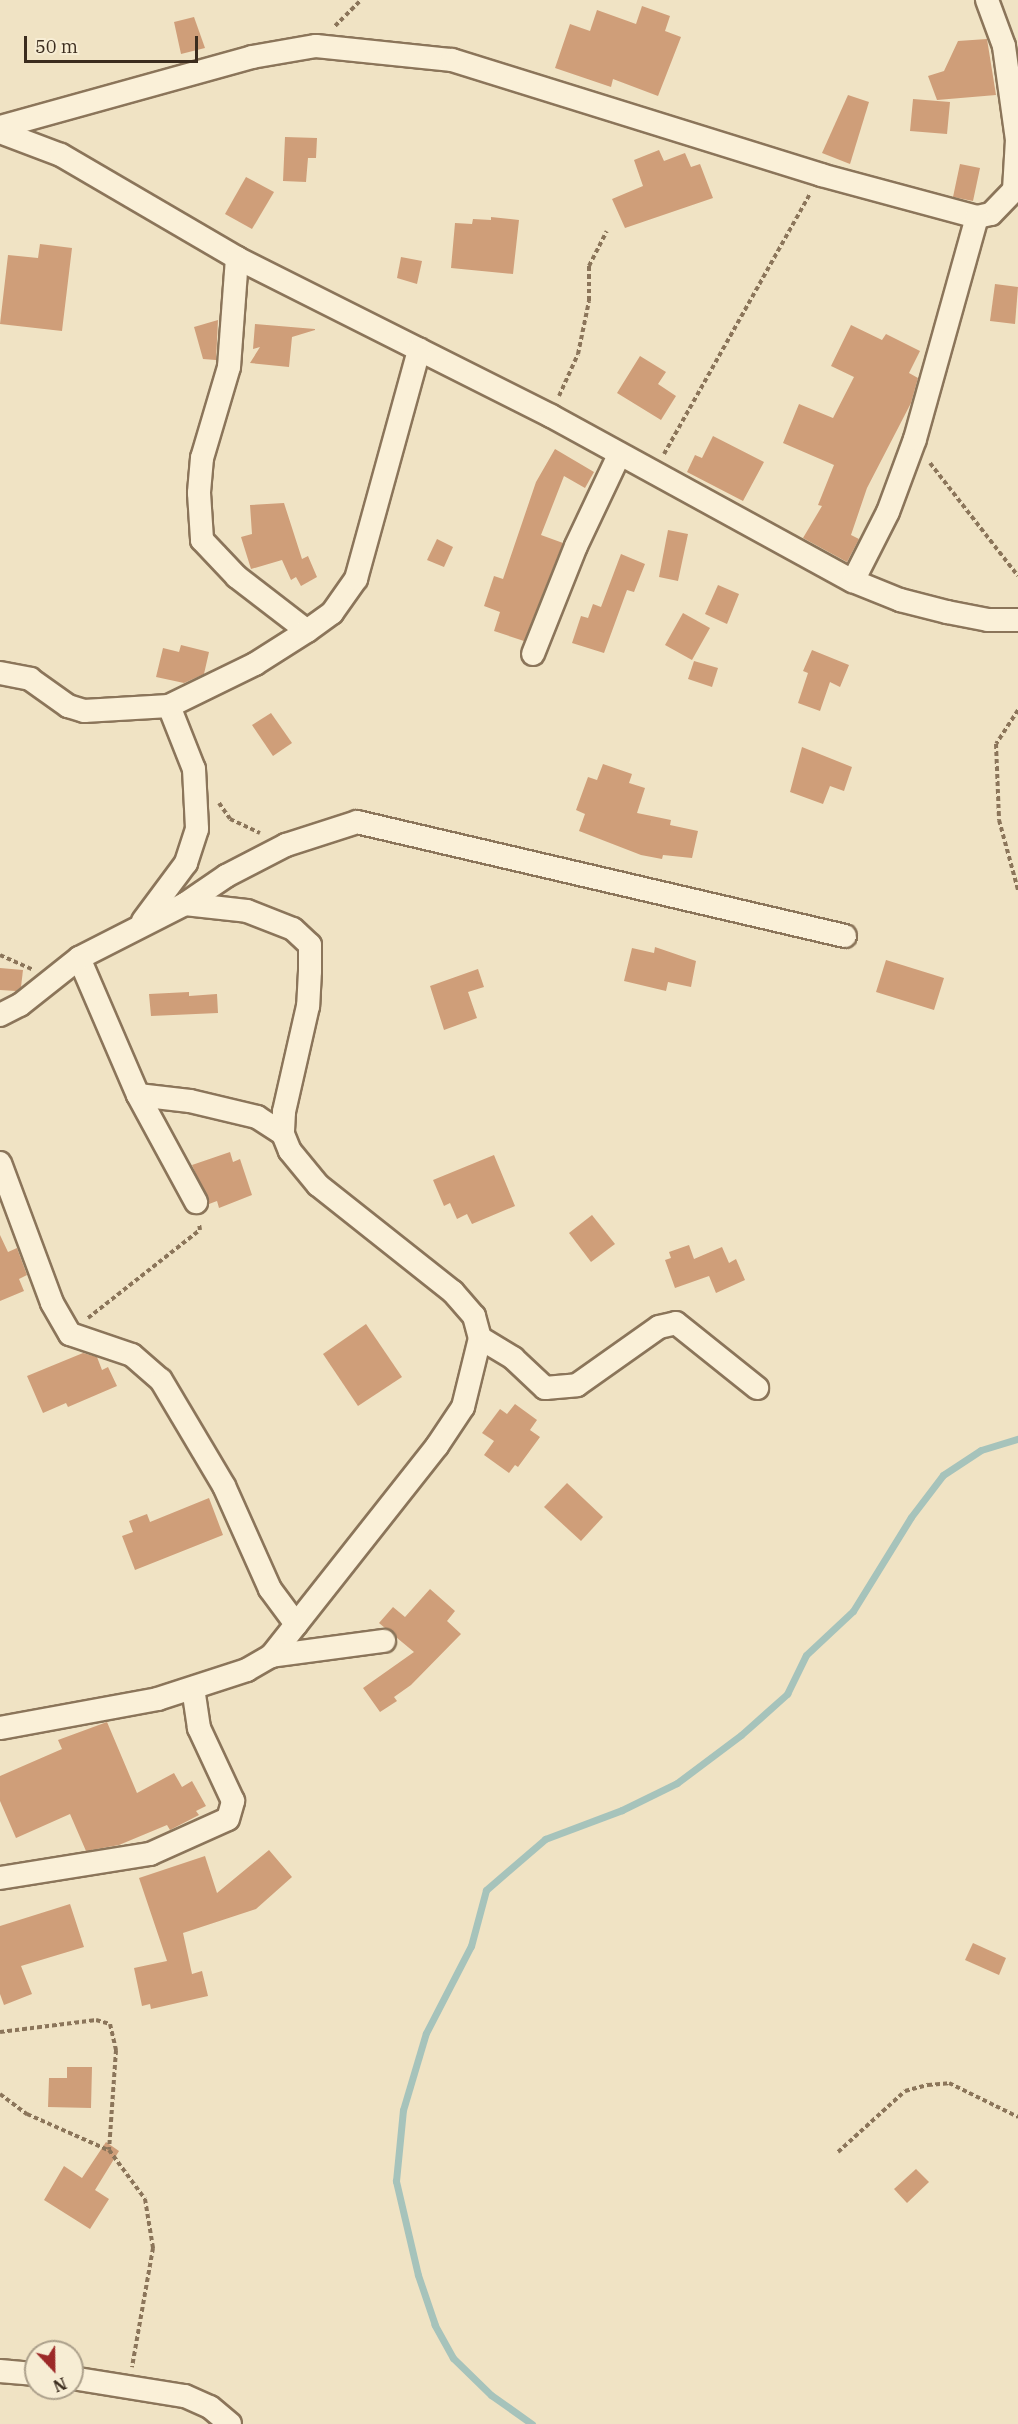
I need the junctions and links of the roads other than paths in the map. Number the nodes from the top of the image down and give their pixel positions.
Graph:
1 (987, 0) edge
2 (0, 127) edge
3 (0, 132) edge
4 (976, 217) junction
5 (237, 258) junction
6 (419, 350) junction
7 (619, 455) junction
8 (854, 581) junction
9 (1018, 620) edge
10 (306, 631) junction
11 (533, 654) dead end
12 (0, 673) edge
13 (170, 706) junction
14 (185, 904) junction
15 (142, 923) junction
16 (845, 936) dead end
17 (79, 958) junction
18 (0, 1015) edge
19 (138, 1095) junction
20 (284, 1134) junction
21 (0, 1163) edge
22 (196, 1202) road end
23 (480, 1338) junction
24 (757, 1388) dead end
25 (296, 1624) junction
26 (384, 1641) dead end
27 (272, 1656) junction
28 (193, 1688) junction
29 (0, 1728) edge
30 (0, 1878) edge
31 (0, 2371) edge
32 (24, 2373) edge
33 (84, 2379) edge
34 (230, 2424) edge

1 - 4 street
2 - 4 street
3 - 5 street
4 - 8 street
5 - 6 street
5 - 10 street
6 - 7 street
6 - 10 street
7 - 8 street
7 - 11 street
8 - 9 street
10 - 13 street
12 - 13 street
13 - 15 street
14 - 15 street
14 - 16 street
14 - 20 street
15 - 17 street
17 - 18 street
17 - 19 street
19 - 20 street
19 - 22 street
20 - 23 street
21 - 25 street
23 - 24 street
23 - 25 street
25 - 27 street
26 - 27 street
27 - 28 street
28 - 29 street
28 - 30 street
31 - 32 street
33 - 34 street

